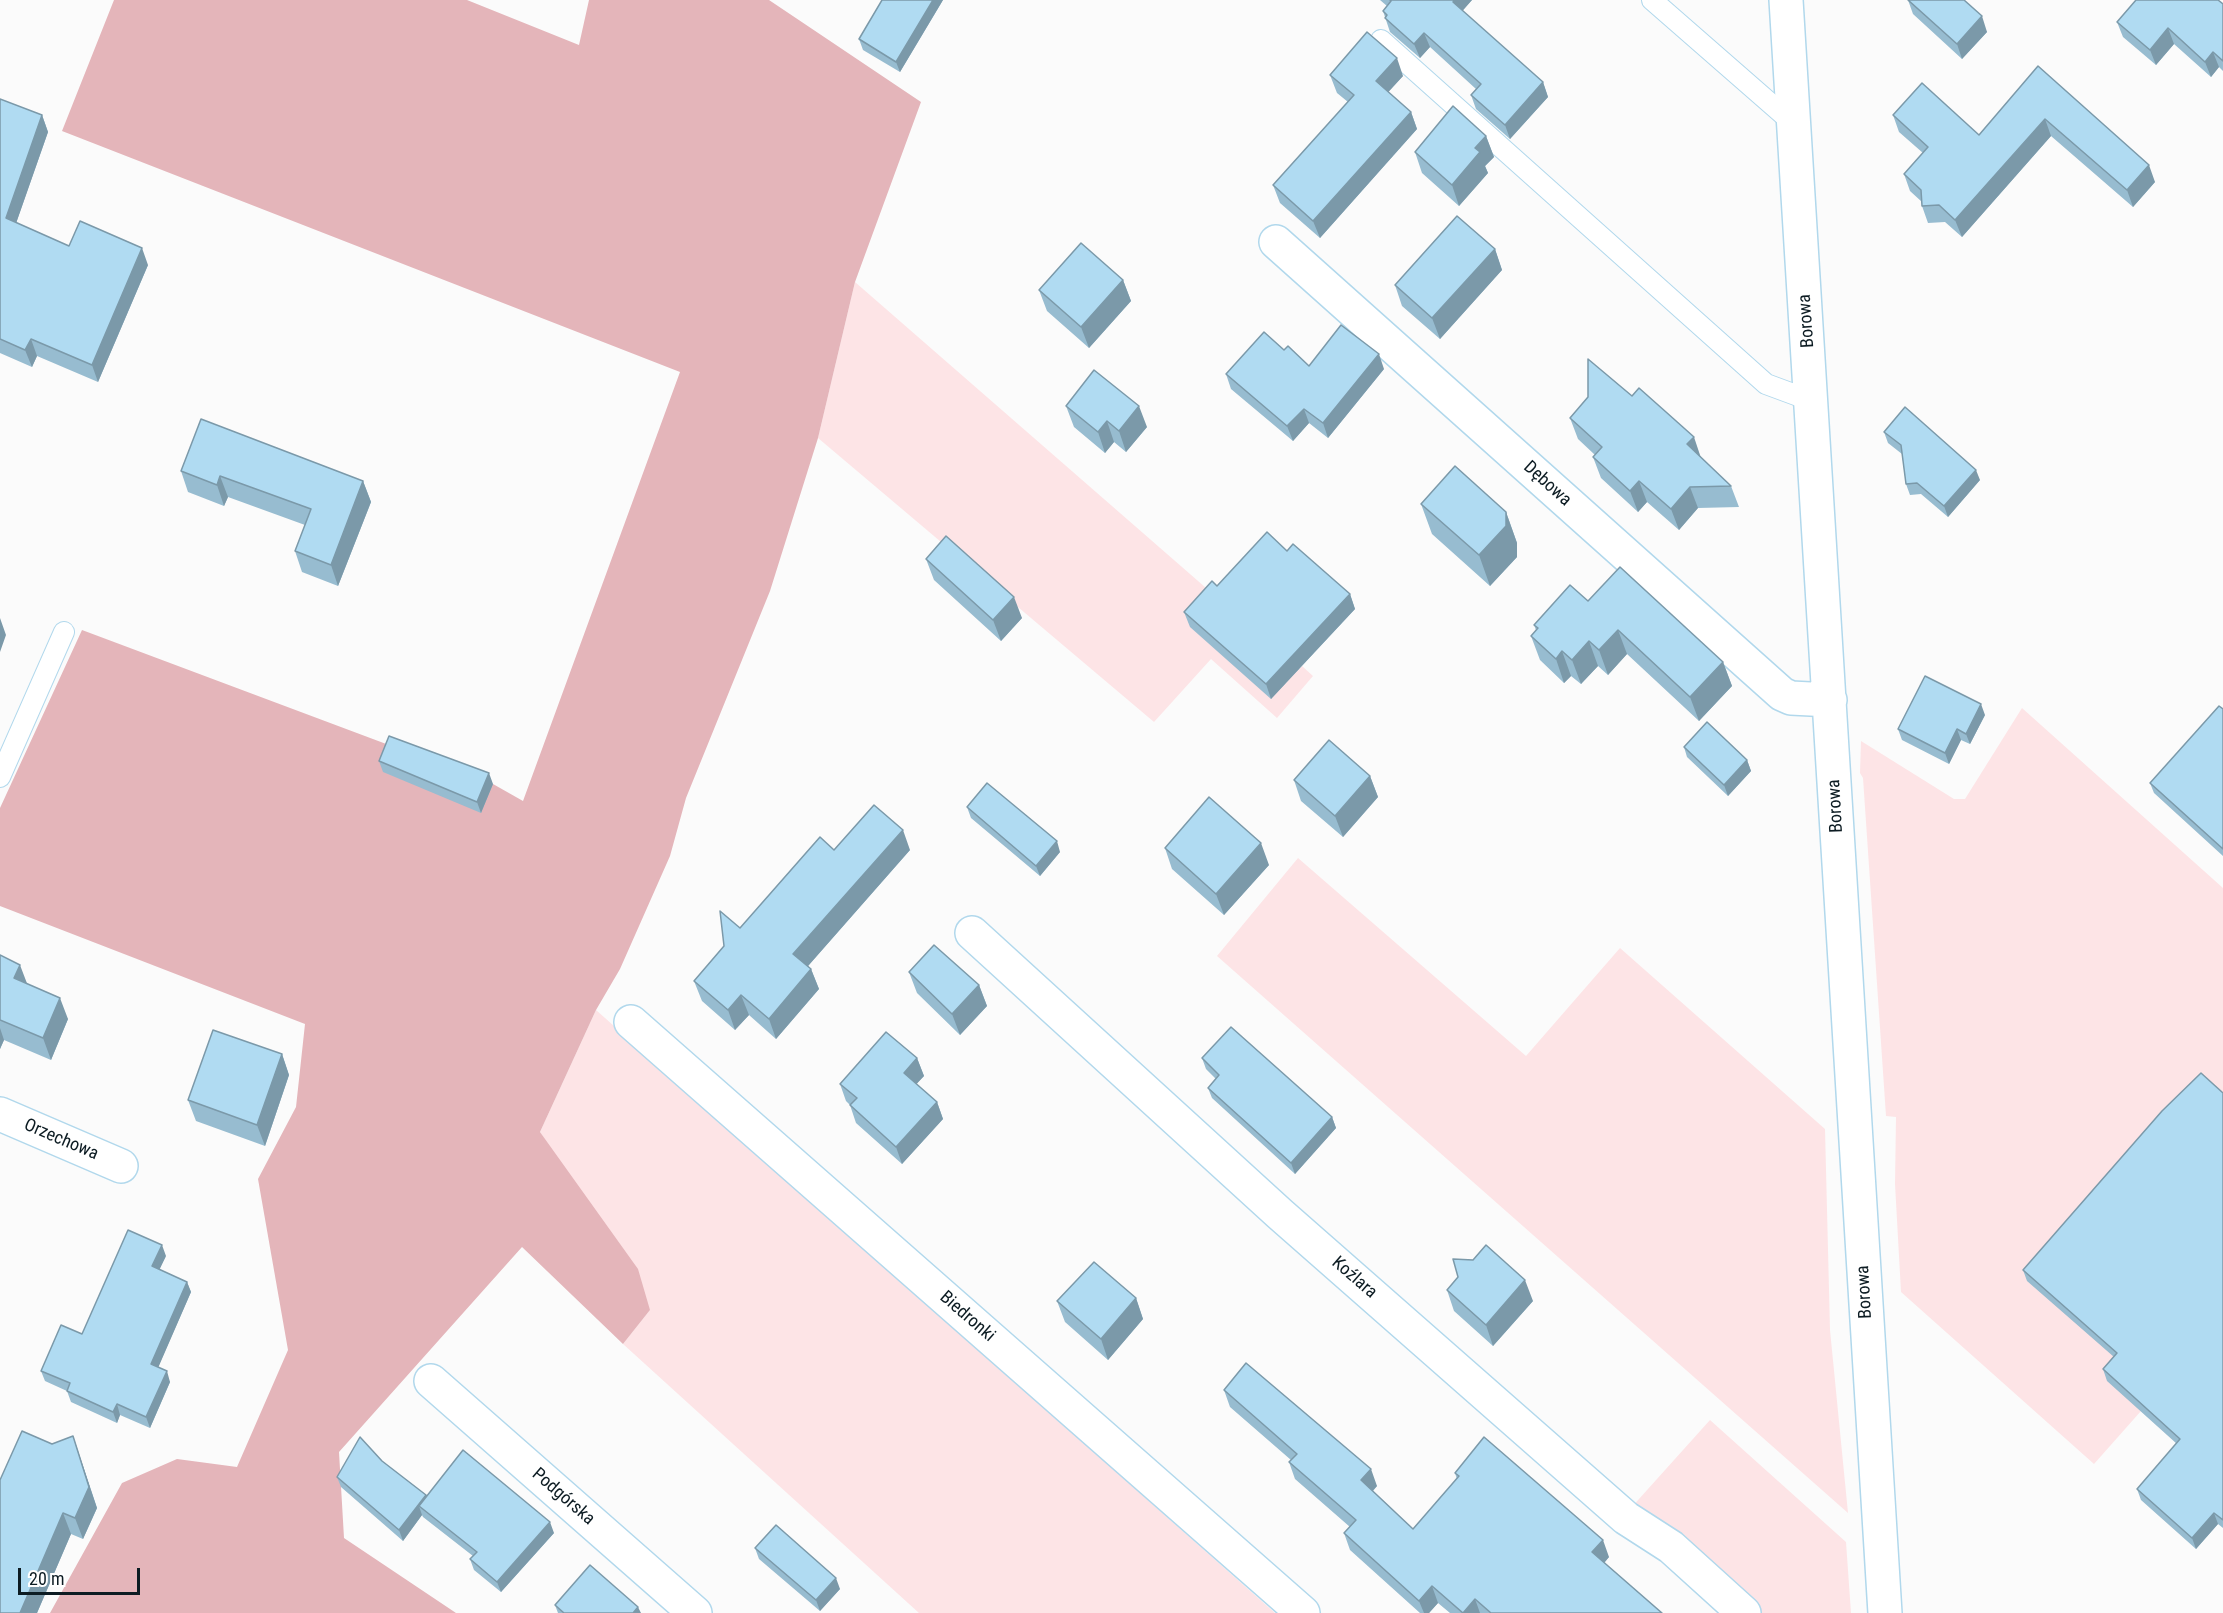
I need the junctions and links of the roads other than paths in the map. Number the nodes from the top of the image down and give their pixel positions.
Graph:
1 (1652, 0) edge
2 (1786, 0) edge
3 (1381, 40) dead end
4 (1794, 124) junction
5 (1276, 242) dead end
6 (1812, 402) junction
7 (64, 632) dead end
8 (1830, 700) junction
9 (0, 777) edge
10 (972, 933) dead end
11 (631, 1022) dead end
12 (0, 1113) edge
13 (121, 1166) dead end
14 (431, 1381) dead end
15 (695, 1613) edge
16 (1303, 1613) edge
17 (1744, 1613) edge
18 (1885, 1613) edge

1 - 4 lane
2 - 4 street, Borowa
3 - 6 lane
4 - 6 street, Borowa
5 - 8 street, Dębowa
6 - 8 street, Borowa
7 - 9 lane
8 - 18 street, Borowa
10 - 17 street, Koźlara
11 - 16 street, Biedronki
12 - 13 street, Orzechowa
14 - 15 street, Podgórska

